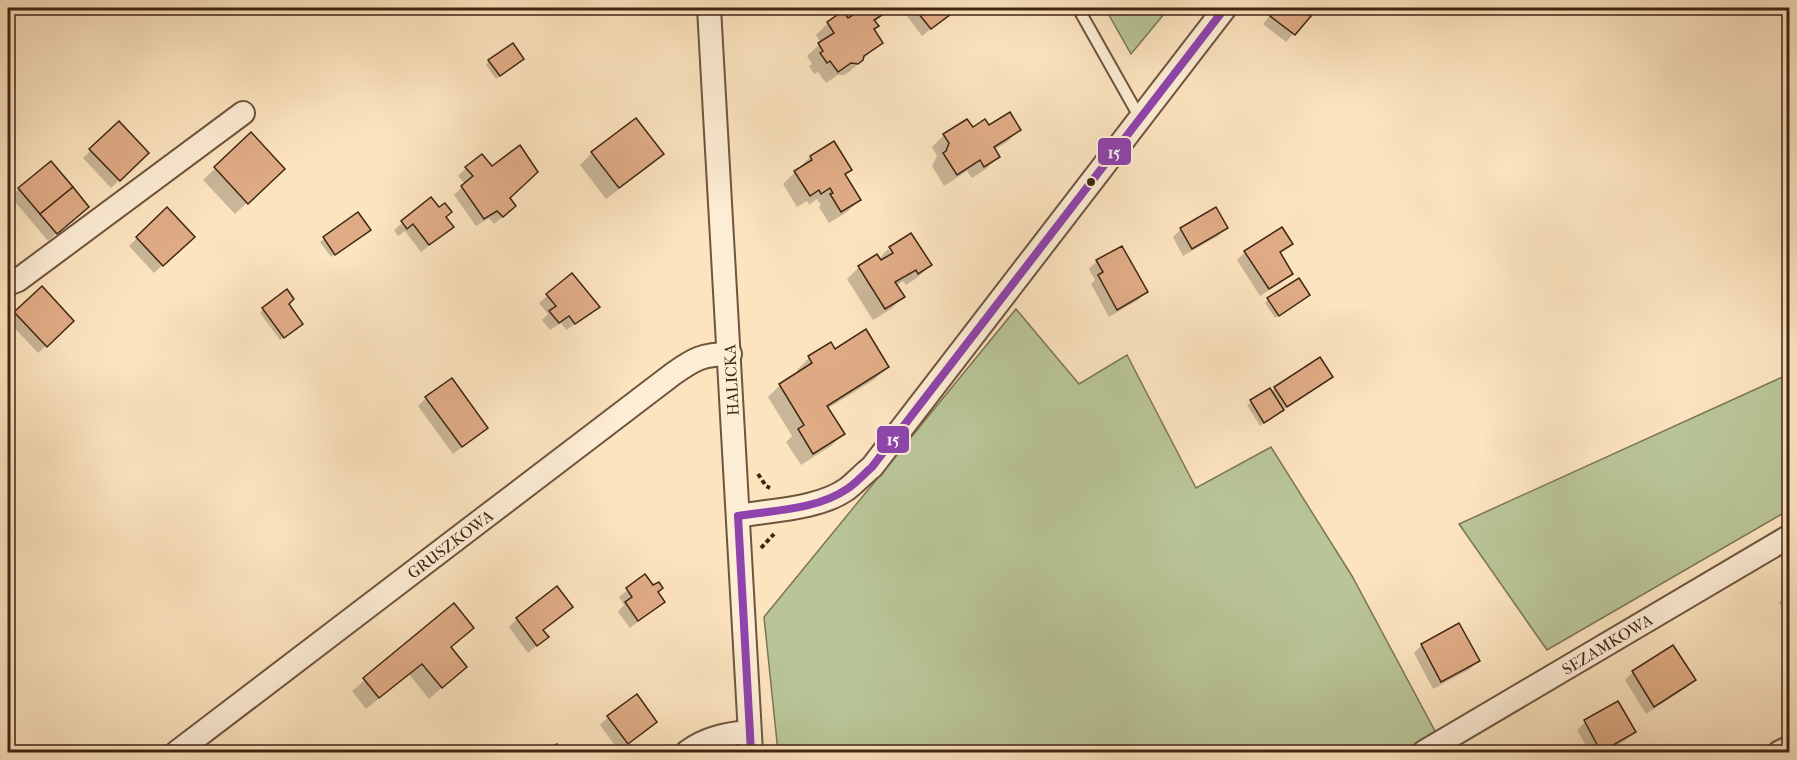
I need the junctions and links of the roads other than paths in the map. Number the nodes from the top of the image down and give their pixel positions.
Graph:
1 (709, 8) edge
2 (1078, 8) edge
3 (1225, 8) edge
4 (243, 113) dead end
5 (1140, 118) junction
6 (8, 284) edge
7 (730, 354) junction
8 (738, 516) junction
9 (1790, 536) edge
10 (750, 742) edge
11 (1790, 747) edge
12 (177, 753) edge
13 (687, 753) edge
14 (1424, 753) edge
15 (1780, 753) edge

1 - 7 street, HALICKA
2 - 5 lane
3 - 5 street
4 - 6 street
5 - 8 street
7 - 8 street, HALICKA
7 - 12 street, GRUSZKOWA
8 - 10 street, HALICKA
9 - 14 street, SEZAMKOWA
10 - 13 street
11 - 15 street

